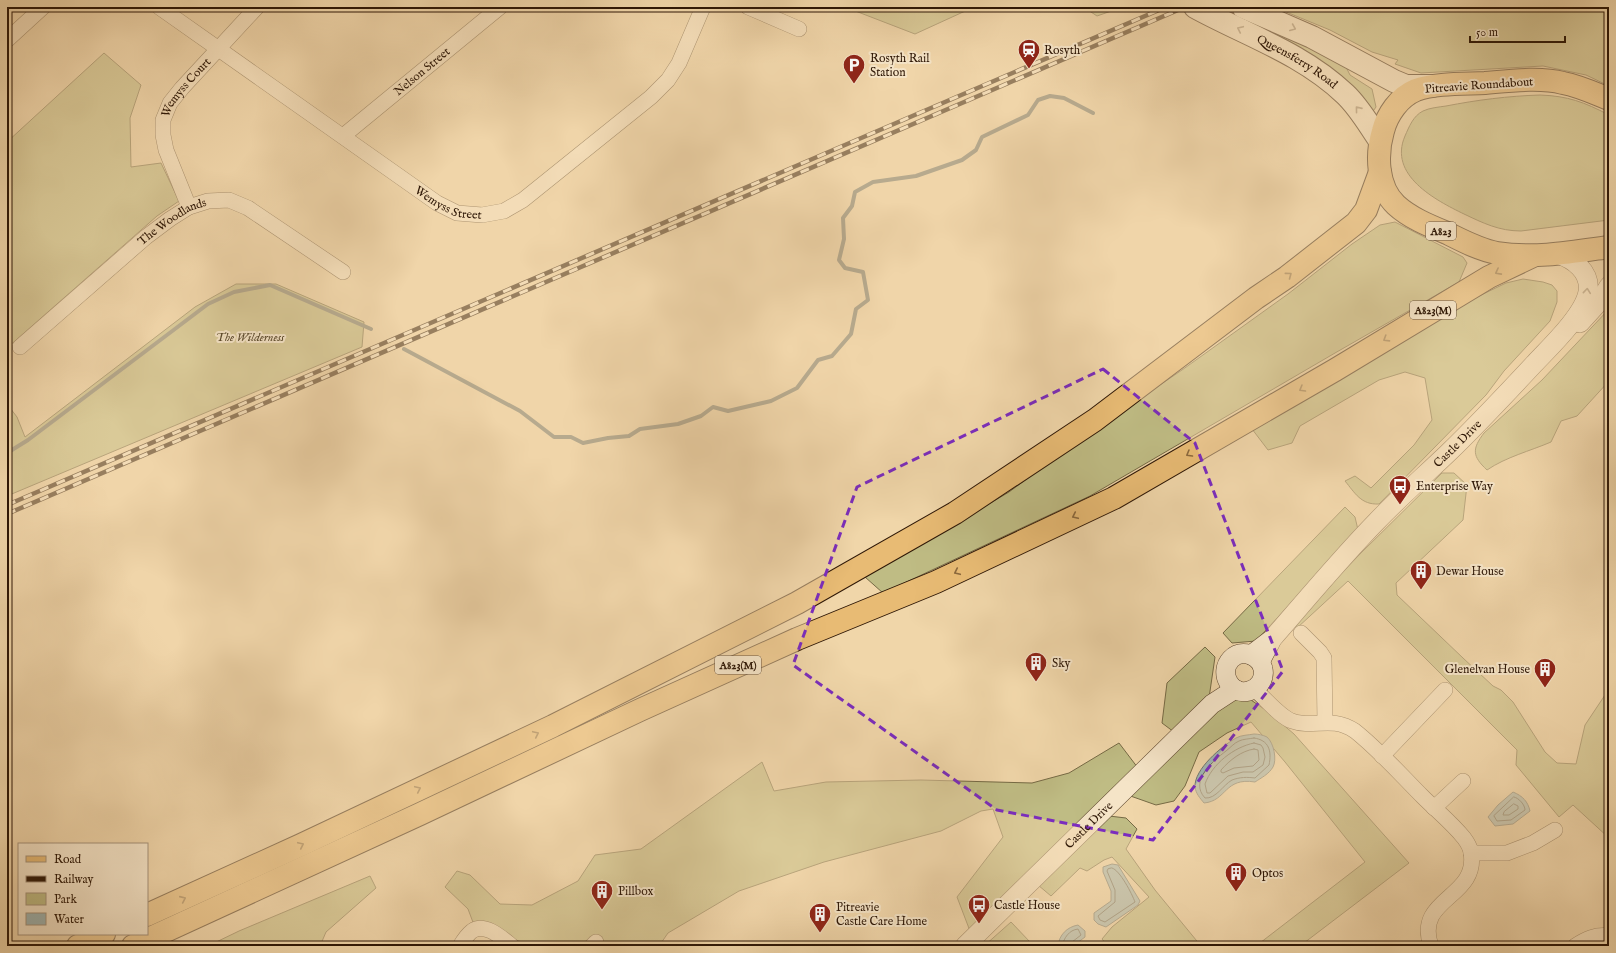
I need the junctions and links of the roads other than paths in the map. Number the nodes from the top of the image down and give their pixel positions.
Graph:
1 (43, 7) edge
2 (159, 7) edge
3 (257, 7) edge
4 (500, 7) edge
5 (703, 7) edge
6 (748, 7) edge
7 (1243, 7) edge
8 (1199, 9) edge
9 (799, 29) dead end
10 (7, 40) edge
11 (219, 48) junction
12 (1433, 86) junction
13 (1609, 99) edge
14 (343, 136) junction
15 (1380, 141) junction
16 (1380, 172) junction
17 (189, 207) junction
18 (1609, 247) edge
19 (1557, 254) junction
20 (1533, 256) junction
21 (343, 272) dead end
22 (1609, 286) edge
23 (1561, 336) junction
24 (20, 347) dead end
25 (1301, 633) dead end
26 (1257, 672) junction
27 (1231, 685) junction
28 (1445, 690) dead end
29 (1325, 722) junction
30 (1382, 756) junction
31 (1463, 781) dead end
32 (1434, 808) junction
33 (1555, 830) dead end
34 (1471, 853) junction
35 (148, 915) edge
36 (102, 935) edge
37 (1609, 936) edge
38 (78, 946) edge
39 (132, 946) edge
40 (460, 946) edge
41 (512, 946) edge
42 (965, 946) edge
43 (1431, 946) edge
44 (1575, 946) edge

1 - 10 street
2 - 11 street, Wemyss Street
3 - 11 street, Wemyss Court
4 - 14 street, Nelson Street
5 - 14 street, Wemyss Street
6 - 9 street
7 -> 12 main road, Queensferry Road
15 -> 8 main road, Queensferry Road
11 - 14 street, Wemyss Street
11 - 17 street, Wemyss Court
12 - 13 main road, Pitreavie Roundabout / A823
12 - 15 main road, Pitreavie Roundabout / A823
15 - 16 main road, Pitreavie Roundabout / A823
16 - 20 main road, Pitreavie Roundabout / A823
35 -> 16 main road, A823(M)
17 - 21 street, The Woodlands
17 - 24 street, The Woodlands
18 - 19 main road, Pitreavie Roundabout / A823
19 - 20 main road, Pitreavie Roundabout / A823
23 -> 19 street, Castle Drive
20 -> 39 main road, A823(M)
22 - 23 street, Castle Drive
23 - 26 street, Castle Drive
25 - 29 street
26 - 27 street
26 - 27 street, Castle Drive
26 - 29 street
27 - 42 street, Castle Drive
28 - 30 street
29 - 30 street
30 - 32 street
31 - 32 street
32 - 34 street
33 - 34 street
34 - 43 street
36 - 38 main road
37 - 44 street
40 - 41 street

